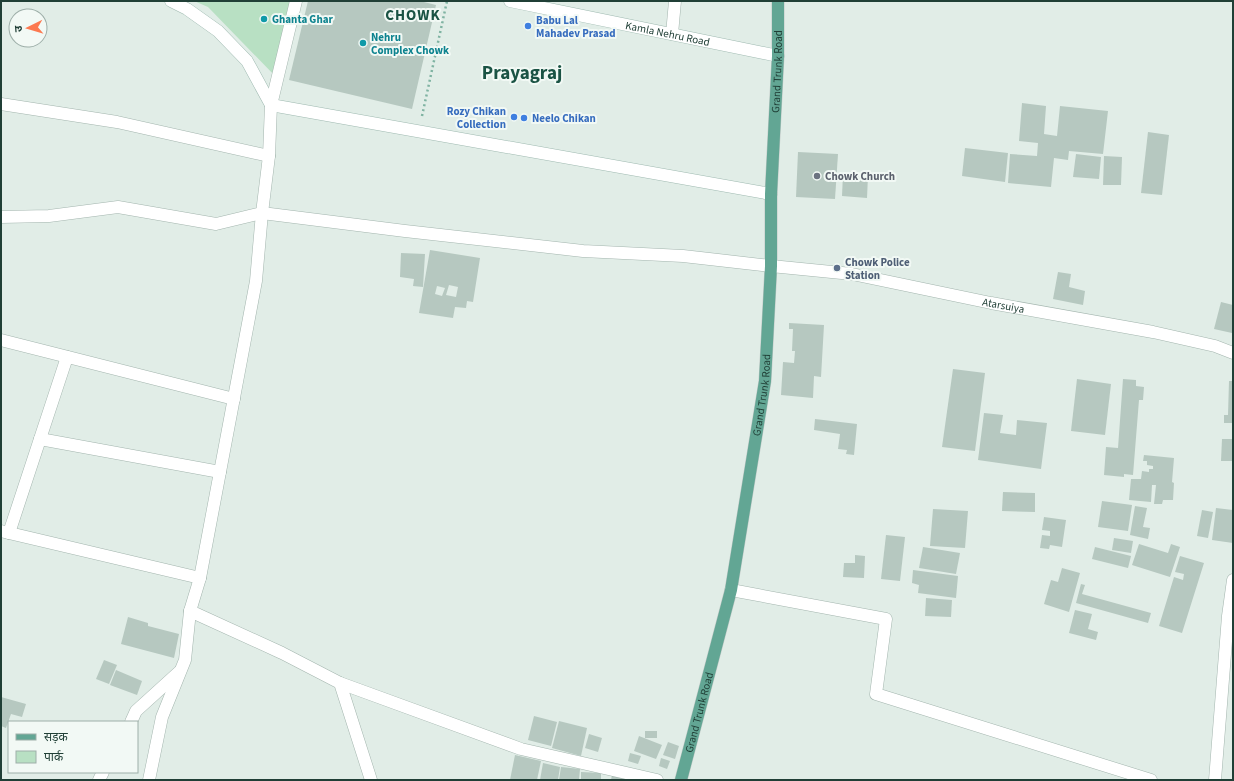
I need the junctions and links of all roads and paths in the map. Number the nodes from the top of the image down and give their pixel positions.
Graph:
1 (171, 1) edge
2 (296, 1) edge
3 (447, 1) edge
4 (510, 1) edge
5 (675, 1) edge
6 (778, 1) edge
7 (672, 34) junction
8 (778, 56) junction
9 (1, 104) edge
10 (271, 105) junction
11 (418, 132) junction
12 (269, 156) junction
13 (771, 194) junction
14 (262, 213) junction
15 (1, 217) edge
16 (771, 266) junction
17 (1, 340) edge
18 (1233, 353) edge
19 (67, 357) junction
20 (234, 399) junction
21 (40, 439) junction
22 (220, 472) junction
23 (5, 532) edge
24 (200, 578) junction
25 (1233, 580) edge
26 (732, 590) junction
27 (190, 610) junction
28 (181, 670) junction
29 (340, 682) junction
30 (132, 721) edge
31 (149, 780) edge
32 (371, 780) edge
33 (657, 780) edge
34 (681, 780) edge
35 (1151, 780) edge
36 (1215, 780) edge

1 - 10 street
2 - 10 street
3 - 11 path
4 - 7 street, Kamla Nehru Road
5 - 7 street
6 - 8 main road, Grand Trunk Road
7 - 8 street, Kamla Nehru Road
8 - 13 main road, Grand Trunk Road
9 - 12 street
10 - 11 street
10 - 12 street
11 - 13 street
12 - 14 street
13 - 16 main road, Grand Trunk Road
14 - 15 street
14 - 16 street, Atarsuiya
14 - 20 street
16 - 18 street, Atarsuiya
16 - 26 main road, Grand Trunk Road
17 - 19 street
19 - 20 street
19 - 21 street
20 - 22 street
21 - 22 street
21 - 23 street
22 - 24 street
23 - 24 street
24 - 27 street
25 - 36 street
26 - 34 main road, Grand Trunk Road
26 - 35 street
27 - 28 street
27 - 29 street
28 - 30 street
28 - 31 street
29 - 32 street
29 - 33 street

